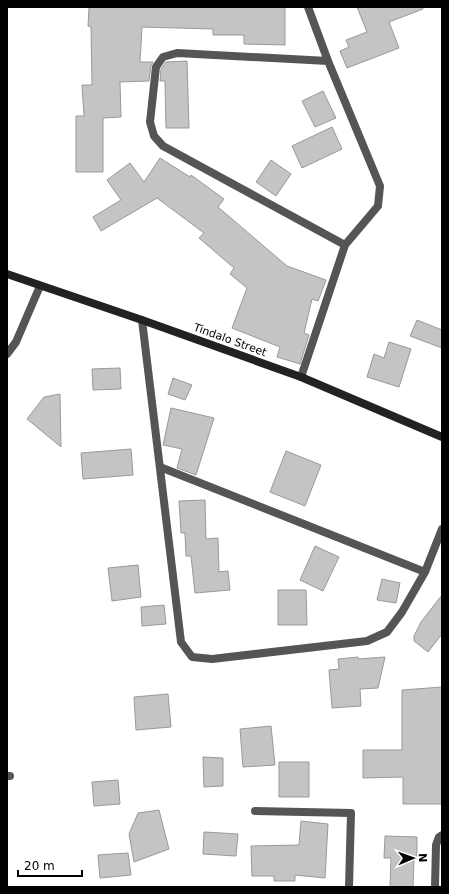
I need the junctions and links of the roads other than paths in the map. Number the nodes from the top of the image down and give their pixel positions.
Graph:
1 (308, 7) edge
2 (328, 62) junction
3 (345, 245) junction
4 (7, 274) edge
5 (40, 286) junction
6 (142, 320) junction
7 (7, 354) edge
8 (301, 377) junction
9 (442, 437) edge
10 (160, 467) junction
11 (442, 529) edge
12 (425, 572) junction
13 (255, 811) dead end
14 (442, 835) edge
15 (350, 887) edge
16 (435, 887) edge

1 - 2 street
2 - 3 street
2 - 3 street
3 - 8 street
4 - 5 main road, Tindalo Street
5 - 6 main road, Tindalo Street
5 - 7 street
6 - 8 main road, Tindalo Street
6 - 10 street
8 - 9 main road, Tindalo Street
10 - 12 street
10 - 12 street
11 - 12 street
13 - 15 street
14 - 16 street

